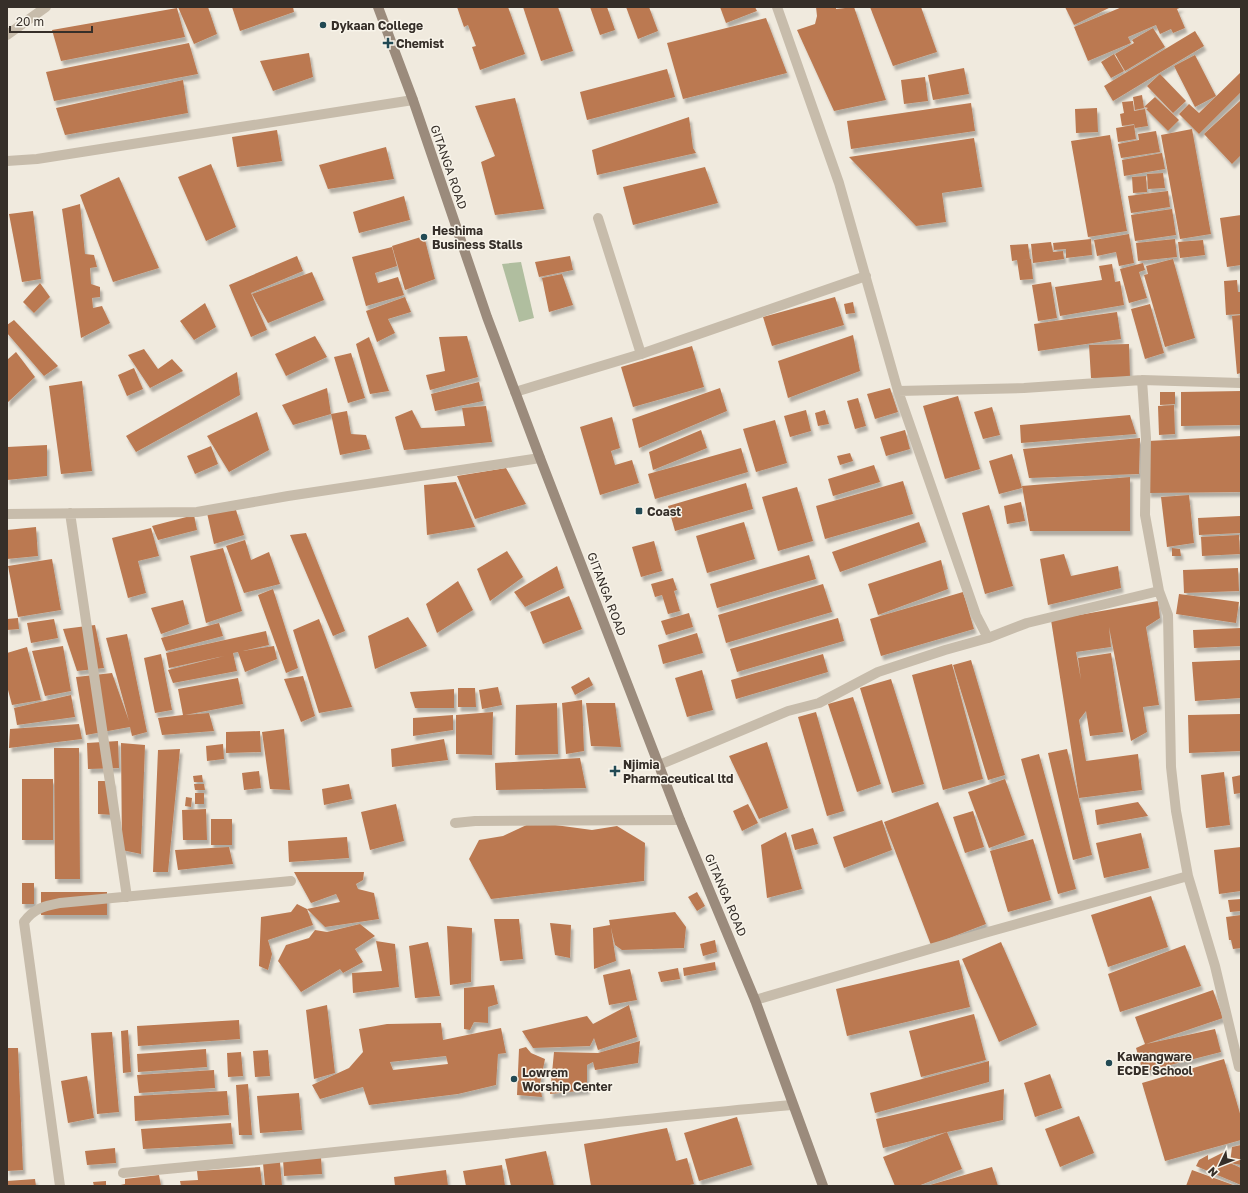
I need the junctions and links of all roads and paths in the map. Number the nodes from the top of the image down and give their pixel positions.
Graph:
1 (46, 7) edge
2 (378, 7) edge
3 (777, 7) edge
4 (7, 35) edge
5 (413, 100) junction
6 (7, 161) edge
7 (598, 218) dead end
8 (866, 276) junction
9 (641, 354) junction
10 (1142, 380) junction
11 (1241, 383) edge
12 (898, 391) junction
13 (515, 392) junction
14 (540, 458) junction
15 (7, 514) edge
16 (70, 514) junction
17 (1159, 591) junction
18 (988, 638) junction
19 (659, 765) junction
20 (680, 820) junction
21 (455, 823) dead end
22 (1188, 876) junction
23 (291, 881) dead end
24 (127, 897) junction
25 (755, 1000) junction
26 (1239, 1067) dead end
27 (792, 1105) junction
28 (122, 1173) dead end
29 (60, 1186) edge
30 (823, 1186) edge

1 - 4 street
2 - 5 main road, GITANGA ROAD
3 - 8 street
5 - 6 street
5 - 13 main road, GITANGA ROAD
7 - 9 street
8 - 9 street
8 - 12 street
9 - 13 street
10 - 11 street
10 - 12 street
10 - 17 street
12 - 18 street
13 - 14 main road, GITANGA ROAD
14 - 16 street
14 - 19 main road, GITANGA ROAD
15 - 16 street
16 - 24 street
17 - 18 street
17 - 22 street
18 - 19 street
19 - 20 main road, GITANGA ROAD
20 - 21 street
20 - 25 main road, GITANGA ROAD
22 - 25 street
22 - 26 street
23 - 24 street
24 - 29 street
25 - 27 main road, GITANGA ROAD
27 - 28 street
27 - 30 main road, GITANGA ROAD

